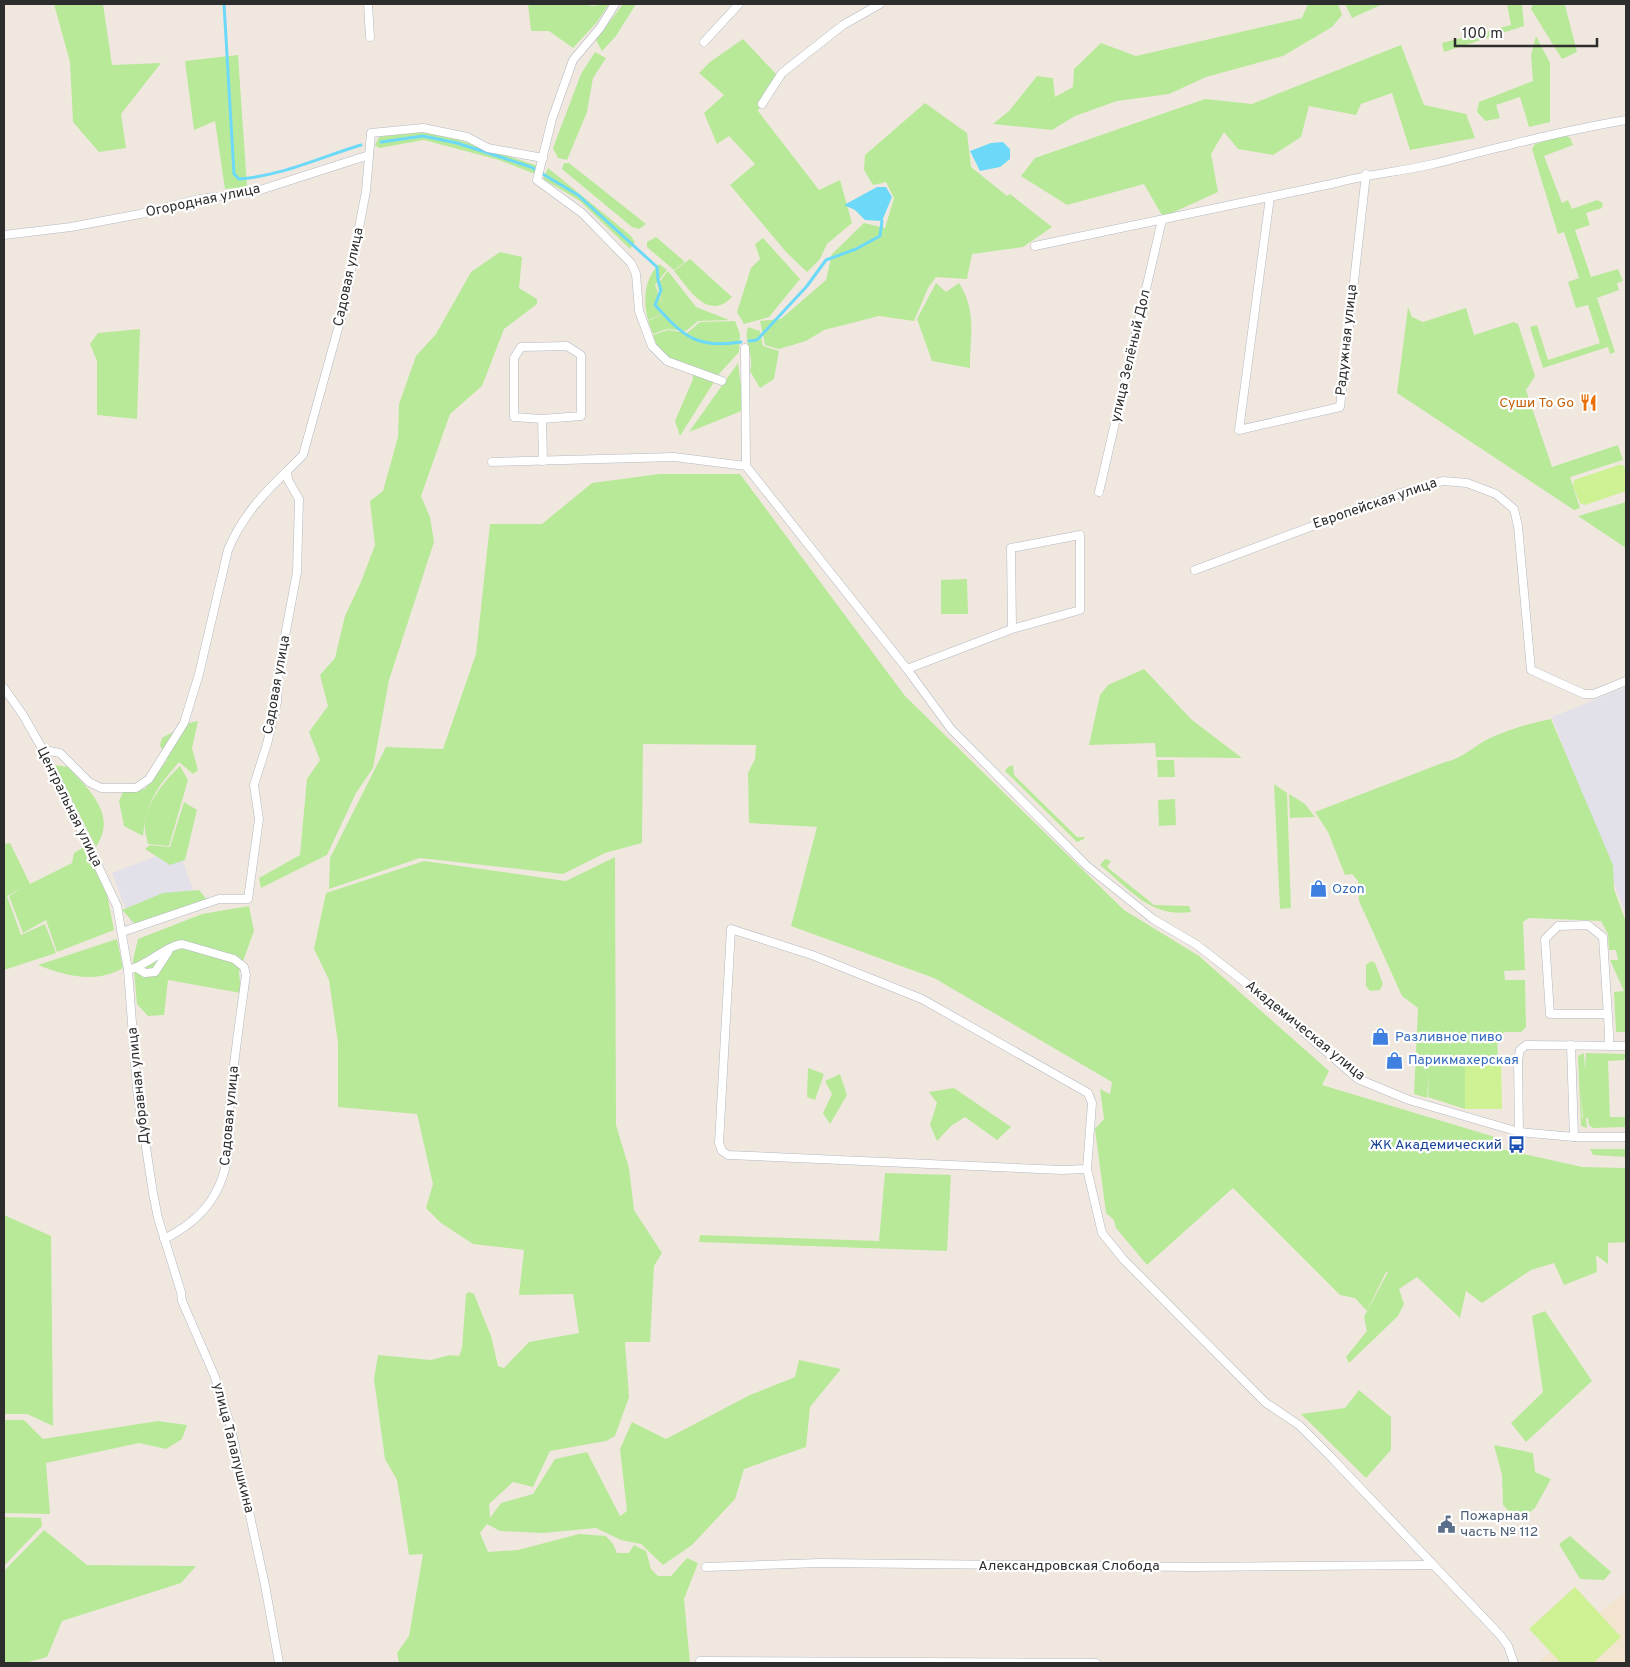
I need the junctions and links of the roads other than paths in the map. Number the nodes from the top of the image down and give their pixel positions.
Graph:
1 (368, 4) edge
2 (615, 4) edge
3 (739, 4) edge
4 (880, 4) edge
5 (370, 37) dead end
6 (704, 42) dead end
7 (762, 104) dead end
8 (1626, 120) edge
9 (369, 155) junction
10 (543, 158) junction
11 (1366, 174) junction
12 (1270, 197) junction
13 (1162, 220) junction
14 (4, 235) edge
15 (1035, 246) dead end
16 (745, 348) dead end
17 (722, 381) dead end
18 (542, 419) junction
19 (543, 461) junction
20 (492, 462) dead end
21 (746, 466) junction
22 (287, 471) junction
23 (1099, 492) dead end
24 (1195, 570) dead end
25 (1012, 629) junction
26 (907, 669) junction
27 (1626, 681) edge
28 (4, 688) edge
29 (43, 750) junction
30 (122, 932) junction
31 (128, 970) junction
32 (1608, 1014) junction
33 (1571, 1045) junction
34 (1609, 1046) junction
35 (1626, 1046) edge
36 (1519, 1132) junction
37 (1574, 1137) junction
38 (1626, 1137) edge
39 (1087, 1169) junction
40 (164, 1239) junction
41 (1432, 1565) junction
42 (706, 1567) dead end
43 (700, 1661) dead end
44 (279, 1663) edge
45 (1096, 1663) edge
46 (1514, 1663) edge

1 - 5 street
2 - 10 street
3 - 6 street
4 - 7 street
8 - 11 street
9 - 10 street, Садовая улица
9 - 14 street, Огородная улица
9 - 22 street, Садовая улица
10 - 17 street
11 - 12 street
11 - 12 street, Радужная улица
12 - 13 street
13 - 15 street
13 - 23 street, улица Зелёный Дол
16 - 21 street
18 - 18 street
18 - 19 street
19 - 20 street
19 - 21 street
21 - 26 street, Академическая улица
22 - 29 street, Садовая улица
22 - 30 street, Садовая улица
24 - 27 street, Европейская улица
25 - 25 street
25 - 26 street
26 - 36 street, Академическая улица
28 - 29 street, Центральная улица
29 - 30 street, Центральная улица
30 - 31 street, Дубравная улица
31 - 40 street, Дубравная улица
31 - 40 street, Садовая улица
32 - 32 street
32 - 34 street
33 - 34 street
33 - 36 street
33 - 37 street
34 - 35 street
36 - 37 street, Академическая улица
37 - 38 street, Академическая улица
39 - 39 street
39 - 41 street
40 - 44 street, улица Талалушкина
41 - 42 street, Александровская Слобода
41 - 46 street
43 - 45 street

